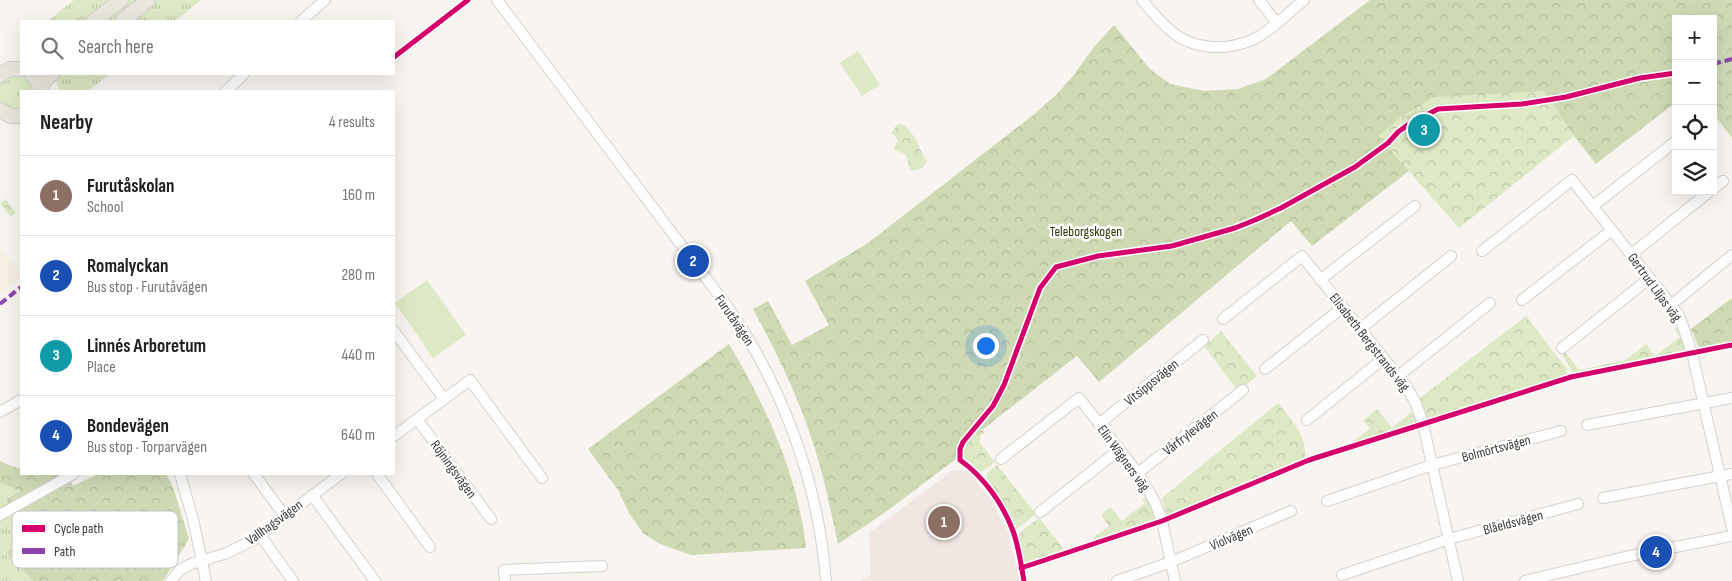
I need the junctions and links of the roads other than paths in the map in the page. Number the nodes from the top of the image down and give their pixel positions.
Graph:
1 (121, 0) edge
2 (148, 0) edge
3 (326, 0) edge
4 (497, 0) edge
5 (1142, 0) edge
6 (1259, 0) edge
7 (1304, 0) edge
8 (95, 20) edge
9 (123, 20) edge
10 (302, 20) edge
11 (1277, 23) junction
12 (33, 75) edge
13 (51, 75) edge
14 (243, 75) edge
15 (40, 90) edge
16 (227, 90) edge
17 (1672, 144) edge
18 (1723, 181) dead end
19 (1717, 186) edge
20 (1706, 195) edge
21 (1594, 205) junction
22 (1415, 206) dead end
23 (1612, 230) junction
24 (1482, 251) dead end
25 (1632, 254) junction
26 (1732, 255) edge
27 (1451, 256) dead end
28 (1650, 278) junction
29 (1320, 280) junction
30 (1522, 300) dead end
31 (1490, 303) dead end
32 (1671, 305) junction
33 (1343, 307) junction
34 (1223, 319) dead end
35 (1360, 329) junction
36 (395, 332) edge
37 (1203, 340) dead end
38 (1562, 348) dead end
39 (1383, 359) junction
40 (1265, 369) dead end
41 (1398, 377) junction
42 (1243, 390) dead end
43 (1732, 398) edge
44 (444, 399) junction
45 (20, 401) edge
46 (1704, 404) junction
47 (0, 412) edge
48 (417, 419) junction
49 (1307, 420) dead end
50 (1099, 424) junction
51 (1588, 425) dead end
52 (1561, 431) dead end
53 (395, 435) edge
54 (1119, 450) junction
55 (1001, 459) dead end
56 (1432, 465) junction
57 (1138, 473) junction
58 (1732, 474) edge
59 (71, 475) edge
60 (180, 475) edge
61 (255, 475) edge
62 (338, 475) edge
63 (378, 475) edge
64 (1720, 477) junction
65 (542, 478) dead end
66 (312, 495) junction
67 (1603, 498) dead end
68 (1327, 500) dead end
69 (1578, 504) dead end
70 (1291, 511) dead end
71 (1040, 512) dead end
72 (0, 515) edge
73 (284, 515) junction
74 (491, 519) dead end
75 (1732, 528) edge
76 (260, 535) junction
77 (1732, 536) edge
78 (1449, 539) junction
79 (430, 547) dead end
80 (202, 560) junction
81 (1171, 562) junction
82 (602, 566) dead end
83 (1342, 575) dead end
84 (504, 576) edge
85 (171, 581) edge
86 (206, 581) edge
87 (294, 581) edge
88 (375, 581) edge
89 (826, 581) edge
90 (1117, 581) edge
91 (1175, 581) edge
92 (1458, 581) edge
93 (1525, 581) edge

1 - 8 main road
2 - 9 main road
3 - 10 street
4 - 89 street, Furutåvägen
5 - 11 street
6 - 11 street
7 - 11 street
12 - 15 main road
13 - 15 main road
14 - 16 street
17 - 21 street
18 - 19 street
20 - 25 street
21 - 23 street, Gertrud Liljas väg
21 - 24 street, Gertrud Liljas väg
22 - 29 street
23 - 25 street, Gertrud Liljas väg
23 - 30 street
25 - 28 street, Gertrud Liljas väg
26 - 32 street
27 - 35 street
28 - 32 street, Gertrud Liljas väg
28 - 38 street
29 - 33 street, Elisabeth Bergstrands väg
29 - 34 street, Elisabeth Bergstrands väg
31 - 41 street
32 - 46 street, Gertrud Liljas väg
33 - 35 street, Elisabeth Bergstrands väg
33 - 40 street
35 - 39 street, Elisabeth Bergstrands väg
36 - 44 street
37 - 50 street, Vitsippsvägen
39 - 41 street, Elisabeth Bergstrands väg
39 - 49 street
41 - 56 street, Elisabeth Bergstrands väg
42 - 57 street, Vårfrylevägen
43 - 46 street
44 - 48 street
44 - 65 street
45 - 47 street
46 - 51 street
46 - 64 street, Gertrud Liljas väg
48 - 53 street
48 - 74 street, Röjningsvägen
50 - 54 street, Elin Wägners väg
50 - 55 street, Elin Wägners väg
52 - 56 street, Bolmörtsvägen
54 - 57 street, Elin Wägners väg
54 - 71 street
56 - 68 street, Bolmörtsvägen
56 - 78 street, Elisabeth Bergstrands väg
57 - 81 street, Elin Wägners väg
58 - 64 street
59 - 72 street
60 - 80 street
61 - 73 street
62 - 66 street, Vallhagsvägen
63 - 79 street
64 - 67 street
64 - 75 street, Gertrud Liljas väg
66 - 73 street, Vallhagsvägen
66 - 88 street
69 - 78 street, Blåeldsvägen
70 - 81 street, Violvägen
73 - 76 street, Vallhagsvägen
76 - 80 street, Vallhagsvägen
76 - 87 street
77 - 93 street
78 - 83 street, Blåeldsvägen
78 - 92 street, Elisabeth Bergstrands väg
80 - 85 street, Vallhagsvägen
80 - 86 street
81 - 90 street, Violvägen
81 - 91 street, Elin Wägners väg
82 - 84 street

